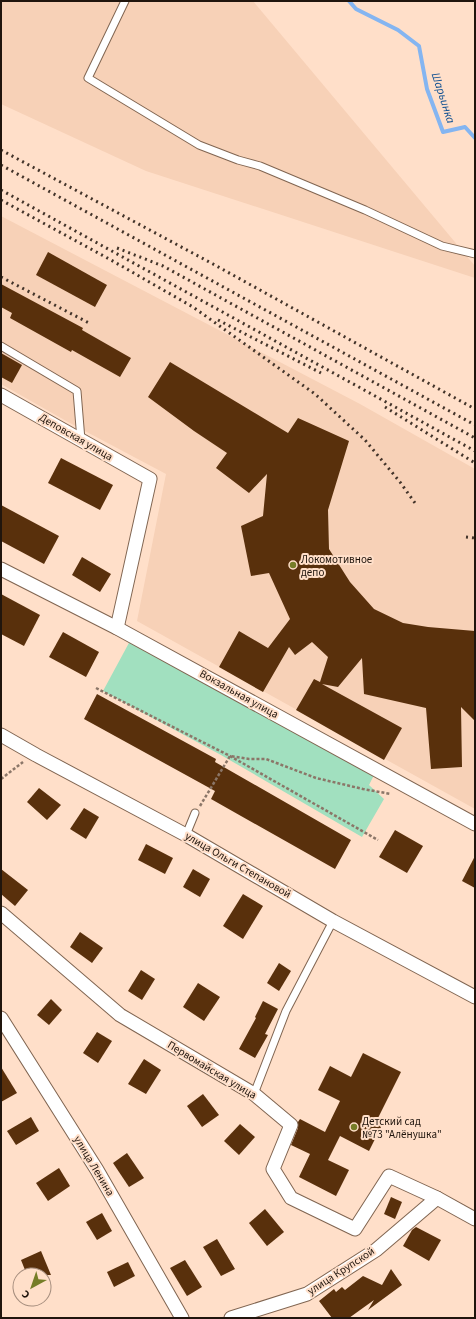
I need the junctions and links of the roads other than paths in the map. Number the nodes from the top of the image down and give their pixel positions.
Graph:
1 (124, 1) edge
2 (475, 254) edge
3 (1, 346) edge
4 (1, 395) edge
5 (81, 440) junction
6 (1, 569) edge
7 (117, 628) junction
8 (1, 735) edge
9 (195, 813) road end
10 (475, 824) edge
11 (186, 835) junction
12 (1, 913) edge
13 (333, 921) junction
14 (475, 997) edge
15 (1, 1018) edge
16 (254, 1094) junction
17 (437, 1198) junction
18 (475, 1219) edge
19 (182, 1318) edge
20 (231, 1318) edge

1 - 2 lane
3 - 5 lane
4 - 5 street, Деповская улица
5 - 7 street, Деповская улица
6 - 7 street, Вокзальная улица
7 - 10 street, Вокзальная улица
8 - 11 street, улица Ольги Степановой
9 - 11 lane
11 - 13 street, улица Ольги Степановой
12 - 16 street, Первомайская улица
13 - 14 street, улица Ольги Степановой
13 - 16 lane
15 - 19 street, улица Ленина
16 - 17 street, Первомайская улица
17 - 18 street, Первомайская улица
17 - 20 street, улица Крупской

